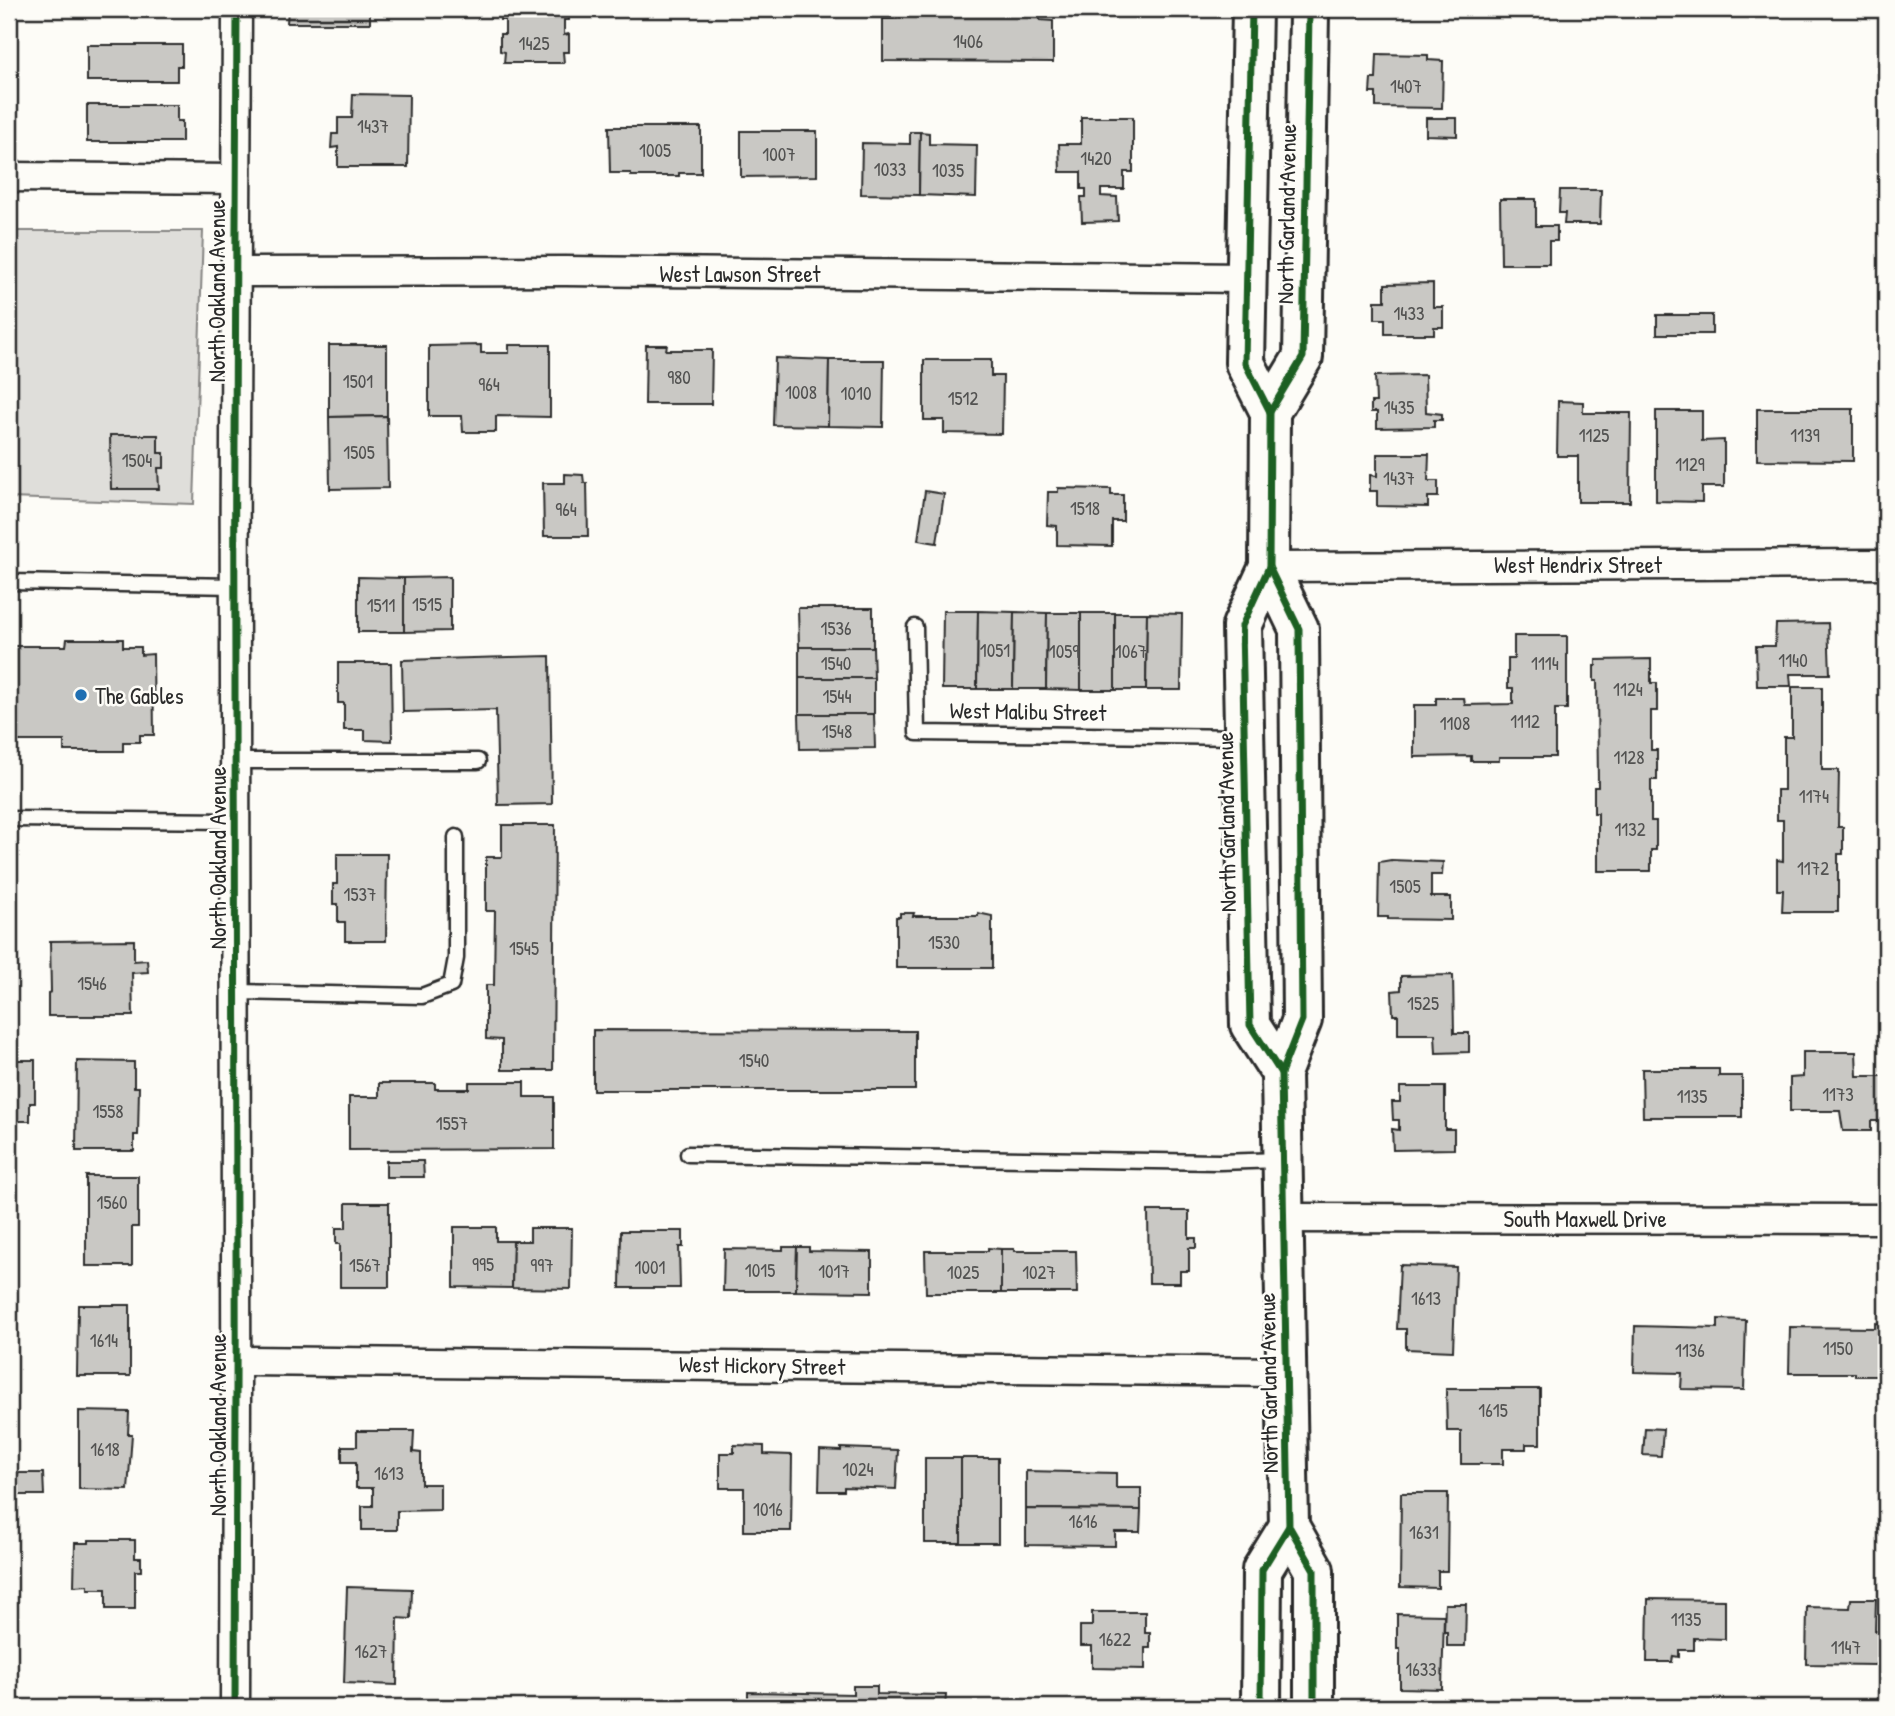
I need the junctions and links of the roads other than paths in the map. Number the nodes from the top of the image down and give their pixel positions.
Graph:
1 (237, 9) edge
2 (1252, 9) edge
3 (1307, 9) edge
4 (9, 177) edge
5 (235, 178) junction
6 (234, 272) junction
7 (1246, 278) junction
8 (1270, 412) junction
9 (1886, 564) edge
10 (1269, 567) junction
11 (9, 582) edge
12 (235, 586) junction
13 (915, 627) dead end
14 (1243, 737) junction
15 (236, 761) junction
16 (478, 761) dead end
17 (9, 819) edge
18 (236, 821) junction
19 (456, 837) dead end
20 (236, 992) junction
21 (1281, 1073) junction
22 (688, 1154) dead end
23 (1283, 1159) junction
24 (1284, 1218) junction
25 (1886, 1219) edge
26 (237, 1361) junction
27 (1287, 1372) junction
28 (1289, 1525) junction
29 (235, 1707) edge
30 (1261, 1707) edge
31 (1314, 1707) edge

1 - 5 street, North Oakland Avenue
2 - 7 main road, North Garland Avenue
3 - 8 main road, North Garland Avenue
4 - 5 street
5 - 6 street, North Oakland Avenue
6 - 7 street, West Lawson Street
6 - 12 street, North Oakland Avenue
7 - 8 main road, North Garland Avenue
8 - 10 main road, North Garland Avenue
9 - 10 street, West Hendrix Street
10 - 14 main road, North Garland Avenue
10 - 21 main road, North Garland Avenue
11 - 12 lane
12 - 15 street, North Oakland Avenue
13 - 14 lane, West Malibu Street
14 - 21 main road, North Garland Avenue
15 - 16 lane
15 - 18 street, North Oakland Avenue
17 - 18 lane
18 - 20 street, North Oakland Avenue
19 - 20 lane
20 - 26 street, North Oakland Avenue
21 - 23 main road, North Garland Avenue
22 - 23 lane
23 - 24 main road, North Garland Avenue
24 - 25 street, South Maxwell Drive
24 - 27 main road, North Garland Avenue
26 - 27 street, West Hickory Street
26 - 29 street, North Oakland Avenue
27 - 28 main road, North Garland Avenue
28 - 30 main road
28 - 31 main road, North Garland Avenue

